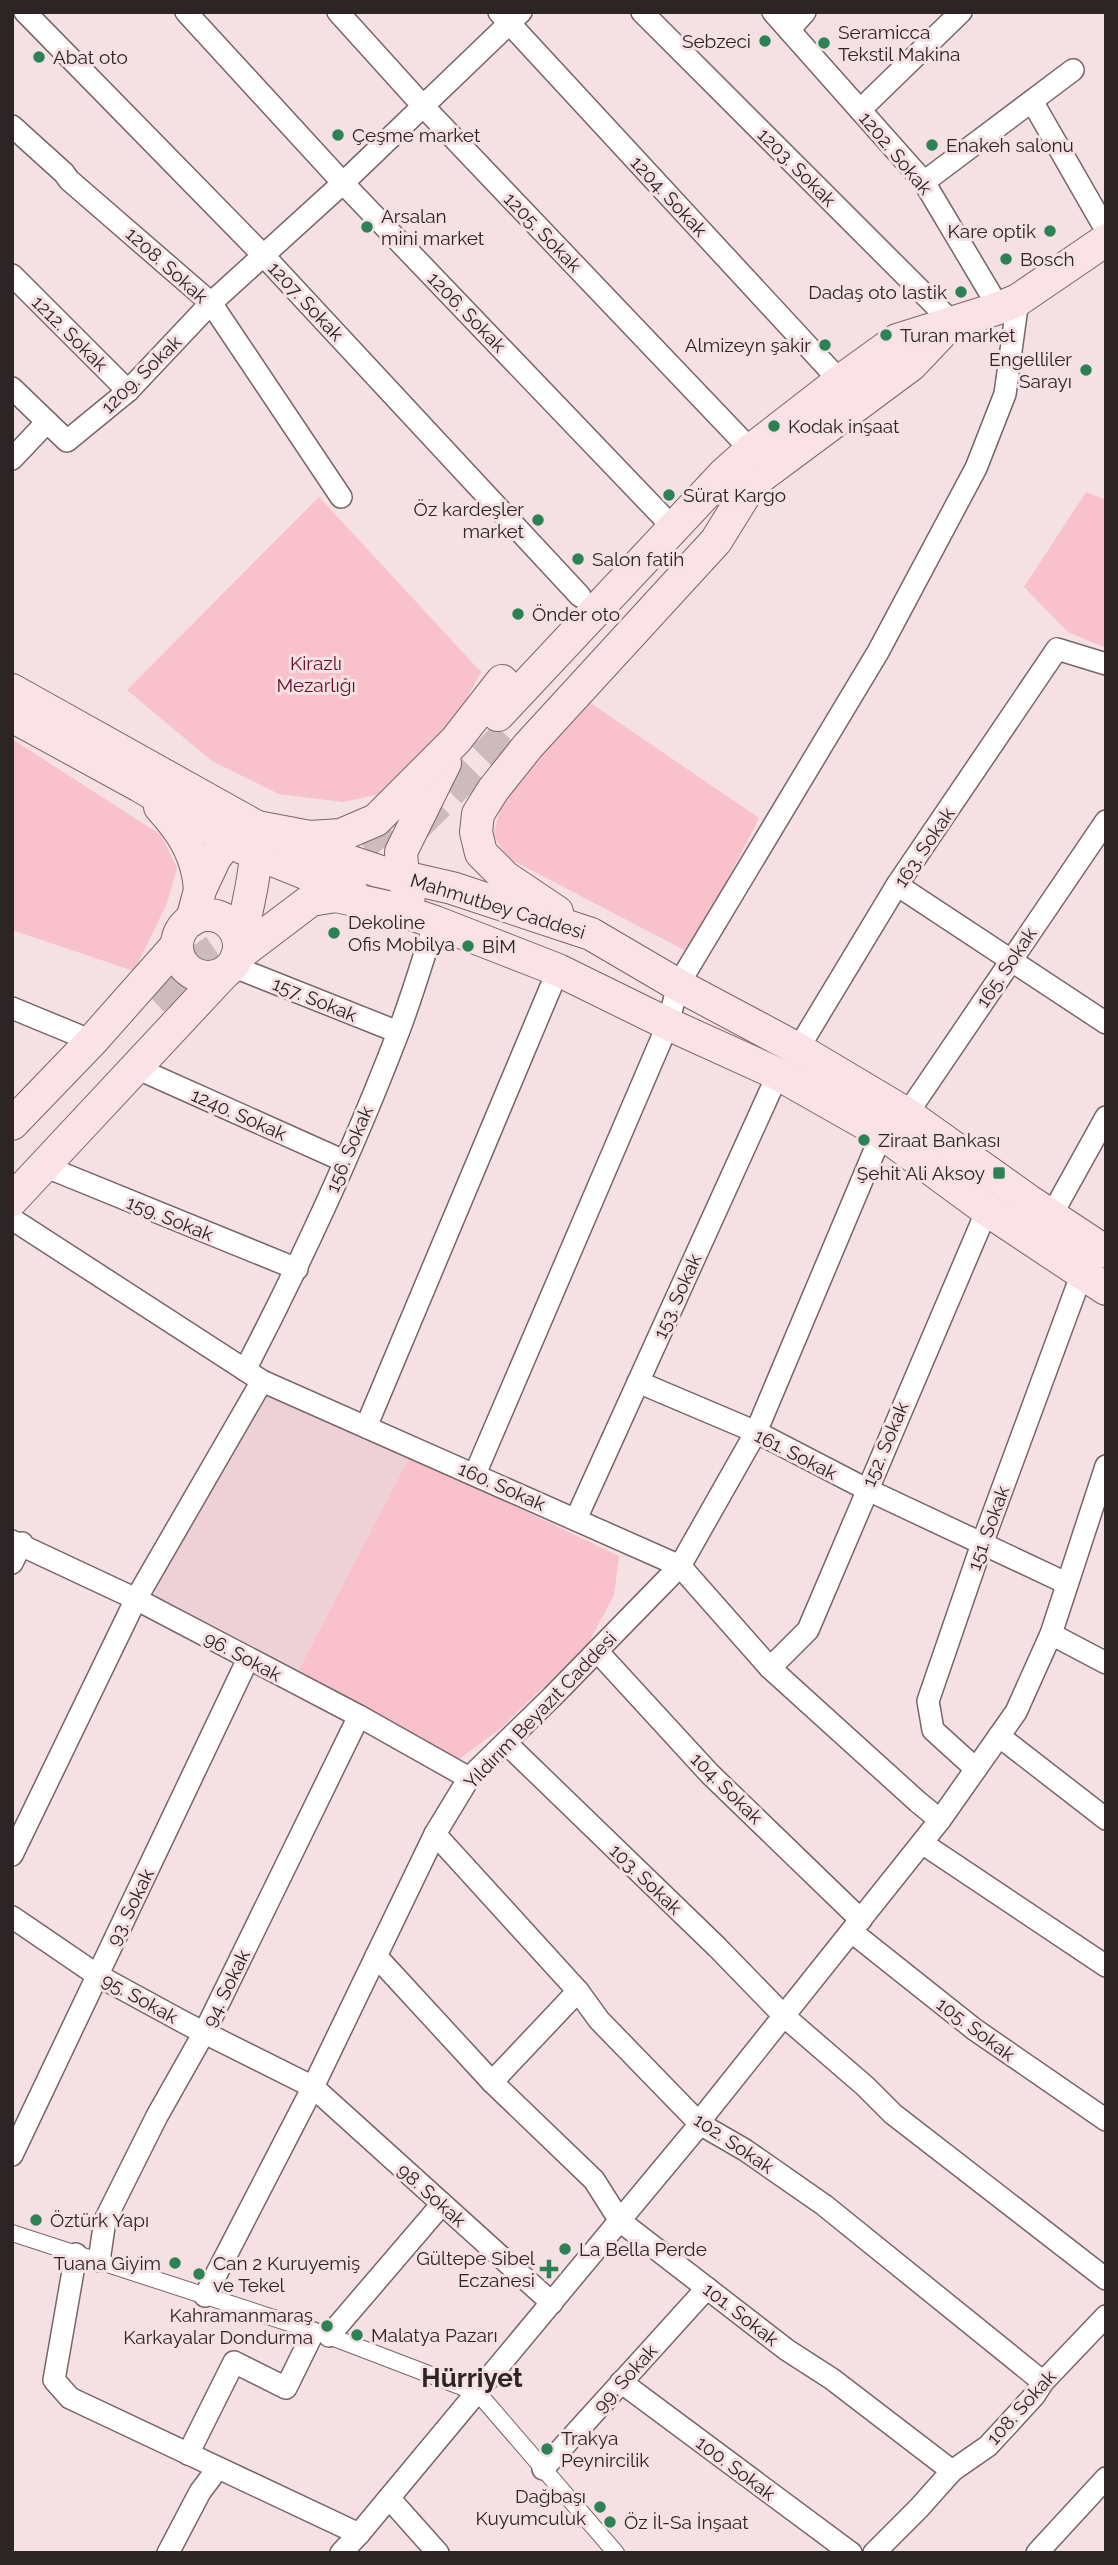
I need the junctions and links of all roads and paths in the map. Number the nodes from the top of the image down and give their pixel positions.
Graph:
1 (23, 12) edge
2 (186, 12) edge
3 (338, 12) edge
4 (642, 12) edge
5 (773, 12) edge
6 (805, 12) edge
7 (961, 12) edge
8 (510, 16) edge
9 (12, 27) edge
10 (789, 30) junction
11 (1073, 70) dead end
12 (1032, 101) junction
13 (423, 106) junction
14 (860, 110) junction
15 (12, 127) edge
16 (924, 182) junction
17 (343, 183) junction
18 (1106, 230) edge
19 (1106, 240) edge
20 (264, 256) junction
21 (12, 275) edge
22 (211, 303) junction
23 (1009, 304) junction
24 (953, 322) junction
25 (840, 381) junction
26 (12, 388) edge
27 (128, 391) junction
28 (47, 422) junction
29 (751, 450) junction
30 (12, 459) edge
31 (738, 478) junction
32 (341, 497) dead end
33 (663, 517) junction
34 (580, 596) junction
35 (1106, 664) edge
36 (12, 690) edge
37 (12, 716) edge
38 (506, 721) tunnel mouth
39 (456, 740) junction
40 (140, 786) junction
41 (1106, 821) edge
42 (229, 840) junction
43 (257, 841) junction
44 (403, 877) junction
45 (897, 885) junction
46 (200, 890) junction
47 (396, 909) junction
48 (435, 922) junction
49 (184, 932) junction
50 (590, 934) junction
51 (233, 960) junction
52 (1010, 960) junction
53 (558, 970) junction
54 (678, 985) junction
55 (12, 1008) edge
56 (1106, 1023) edge
57 (668, 1024) junction
58 (398, 1032) junction
59 (92, 1041) junction
60 (798, 1049) junction
61 (134, 1067) junction
62 (778, 1074) junction
63 (907, 1114) junction
64 (1106, 1117) edge
65 (12, 1124) edge
66 (882, 1133) junction
67 (12, 1148) edge
68 (344, 1161) junction
69 (44, 1166) junction
70 (12, 1184) edge
71 (12, 1200) edge
72 (987, 1210) junction
73 (1051, 1216) junction
74 (12, 1219) edge
75 (1106, 1252) edge
76 (297, 1269) junction
77 (1094, 1281) edge
78 (253, 1375) junction
79 (638, 1382) junction
80 (366, 1427) junction
81 (756, 1432) junction
82 (1106, 1466) edge
83 (475, 1474) junction
84 (866, 1489) junction
85 (576, 1519) junction
86 (17, 1542) edge
87 (982, 1544) junction
88 (12, 1563) edge
89 (680, 1566) junction
90 (1066, 1583) junction
91 (136, 1599) junction
92 (1051, 1634) junction
93 (597, 1651) junction
94 (248, 1659) junction
95 (1106, 1663) edge
96 (771, 1668) junction
97 (359, 1716) junction
98 (999, 1736) junction
99 (506, 1743) junction
100 (976, 1769) junction
101 (469, 1778) junction
102 (1106, 1819) edge
103 (940, 1820) junction
104 (435, 1833) junction
105 (922, 1843) junction
106 (12, 1855) edge
107 (12, 1917) edge
108 (857, 1926) junction
109 (376, 1956) junction
110 (1106, 1966) edge
111 (97, 1975) junction
112 (578, 1991) junction
113 (785, 2017) junction
114 (205, 2031) junction
115 (492, 2082) junction
116 (313, 2087) junction
117 (1106, 2120) edge
118 (700, 2124) junction
119 (12, 2155) edge
120 (442, 2204) junction
121 (620, 2221) junction
122 (12, 2233) edge
123 (76, 2254) junction
124 (99, 2261) junction
125 (1106, 2279) edge
126 (707, 2288) junction
127 (205, 2296) junction
128 (552, 2303) junction
129 (1106, 2316) edge
130 (321, 2334) junction
131 (621, 2382) junction
132 (1042, 2382) junction
133 (478, 2393) junction
134 (188, 2454) junction
135 (218, 2468) junction
136 (543, 2469) junction
137 (951, 2471) junction
138 (1106, 2478) edge
139 (389, 2498) junction
140 (359, 2534) junction
141 (168, 2553) edge
142 (341, 2553) edge
143 (439, 2553) edge
144 (616, 2553) edge
145 (851, 2553) edge
146 (874, 2553) edge
147 (1037, 2553) edge

1 - 9 street
1 - 20 street, 1207. Sokak
2 - 17 street, 1206. Sokak
3 - 13 street, 1205. Sokak
4 - 24 street, 1203. Sokak
5 - 10 street, 1202. Sokak
6 - 10 street
7 - 14 street
8 - 13 street
8 - 25 street, 1204. Sokak
10 - 14 street, 1202. Sokak
11 - 12 street
12 - 16 street
12 - 18 street
13 - 17 street
13 - 29 street, 1205. Sokak
14 - 16 street, 1202. Sokak
15 - 22 street, 1208. Sokak
16 - 23 street, 1202. Sokak
17 - 20 street
17 - 33 street, 1206. Sokak
19 - 23 main road
20 - 22 street, 1209. Sokak
20 - 34 street, 1207. Sokak
21 - 27 street, 1212. Sokak
22 - 27 street, 1209. Sokak
22 - 32 street, 1208. Sokak
23 - 24 main road
23 - 54 street
24 - 25 main road
24 - 31 main road
25 - 29 main road
26 - 28 street
27 - 28 street, 1209. Sokak
28 - 30 street
29 - 31 main road
31 - 33 main road
31 - 38 main road
31 - 50 main road
33 - 34 main road
34 - 39 main road
35 - 45 street, 163. Sokak
36 - 43 main road, Mahmutbey Caddesi
37 - 40 main road, Mahmutbey Caddesi
39 - 43 main road
39 - 44 main road
40 - 42 main road, Mahmutbey Caddesi
40 - 46 main road
41 - 52 street, 165. Sokak
42 - 43 main road, Mahmutbey Caddesi
42 - 46 main road
43 - 44 main road, Mahmutbey Caddesi
43 - 47 main road, Mahmutbey Caddesi
43 - 51 main road
44 - 48 main road
44 - 50 main road, Mahmutbey Caddesi
45 - 52 street
45 - 60 street, 163. Sokak
46 - 49 main road
47 - 48 main road
47 - 51 main road
48 - 53 main road
48 - 58 street, 156. Sokak
49 - 51 main road
49 - 51 main road
49 - 59 main road
50 - 54 main road, Mahmutbey Caddesi
51 - 58 street, 157. Sokak
51 - 61 main road
52 - 56 street
52 - 63 street, 165. Sokak
53 - 57 main road
53 - 80 street
54 - 57 street
54 - 60 main road, Mahmutbey Caddesi
55 - 59 street
57 - 62 main road
57 - 83 street
58 - 68 street, 156. Sokak
59 - 65 main road
60 - 63 main road, Mahmutbey Caddesi
61 - 68 street, 1240. Sokak
61 - 69 main road
62 - 66 main road
62 - 79 street, 153. Sokak
63 - 73 main road, Mahmutbey Caddesi
64 - 73 street
66 - 72 main road
66 - 81 street, Yıldırım Beyazıt Caddesi
67 - 70 main road
68 - 76 street, 156. Sokak
69 - 71 main road
69 - 76 street, 159. Sokak
72 - 77 main road
72 - 84 street, 152. Sokak
73 - 75 main road, Mahmutbey Caddesi
74 - 78 street, 160. Sokak
76 - 78 street, 156. Sokak
77 - 87 street, 151. Sokak
78 - 80 street, 160. Sokak
78 - 91 street, 156. Sokak
79 - 81 street, 161. Sokak
79 - 85 street, 153. Sokak
80 - 83 street, 160. Sokak
81 - 84 street, 161. Sokak
81 - 89 street, Yıldırım Beyazıt Caddesi
82 - 90 street
83 - 85 street, 160. Sokak
84 - 87 street, 161. Sokak
84 - 96 street, 152. Sokak
85 - 89 street, 160. Sokak
86 - 88 street
86 - 91 street, 96. Sokak
87 - 90 street, 161. Sokak
87 - 100 street, 151. Sokak
89 - 93 street, Yıldırım Beyazıt Caddesi
89 - 96 street, 160. Sokak
90 - 92 street
91 - 94 street, 96. Sokak
91 - 106 street, 156. Sokak
92 - 95 street
92 - 98 street
93 - 99 street, Yıldırım Beyazıt Caddesi
93 - 108 street, 104. Sokak
94 - 97 street, 96. Sokak
94 - 111 street, 93. Sokak
96 - 103 street, 160. Sokak
97 - 101 street, 96. Sokak
97 - 114 street, 94. Sokak
98 - 100 street
98 - 102 street
99 - 101 street, Yıldırım Beyazıt Caddesi
99 - 113 street, 103. Sokak
100 - 103 street
101 - 104 street, Yıldırım Beyazıt Caddesi
103 - 105 street
104 - 109 street, Yıldırım Beyazıt Caddesi
104 - 112 street, 102. Sokak
105 - 108 street
105 - 110 street
107 - 111 street, 95. Sokak
108 - 113 street
108 - 117 street, 105. Sokak
109 - 115 street, 101. Sokak
109 - 116 street, Yıldırım Beyazıt Caddesi
111 - 114 street, 95. Sokak
111 - 119 street, 93. Sokak
112 - 115 street
112 - 118 street, 102. Sokak
113 - 118 street
113 - 125 street, 103. Sokak
114 - 116 street, 95. Sokak
114 - 124 street, 94. Sokak
115 - 121 street, 101. Sokak
116 - 120 street, 98. Sokak
116 - 127 street, Yıldırım Beyazıt Caddesi
118 - 121 street
118 - 132 street, 102. Sokak
120 - 128 street, 98. Sokak
120 - 130 street
121 - 126 street, 101. Sokak
121 - 128 street
122 - 123 street
123 - 124 street
123 - 134 street
124 - 127 street
126 - 131 street, 99. Sokak
126 - 137 street, 101. Sokak
127 - 130 street
128 - 133 street
129 - 132 street, 108. Sokak
130 - 133 street
130 - 134 street
131 - 136 street, 99. Sokak
131 - 145 street, 100. Sokak
132 - 137 street, 108. Sokak
133 - 136 street
133 - 139 street
134 - 135 street
135 - 140 street
135 - 141 street
136 - 144 street
137 - 146 street, 108. Sokak
138 - 147 street
139 - 140 street
139 - 143 street
140 - 142 street

